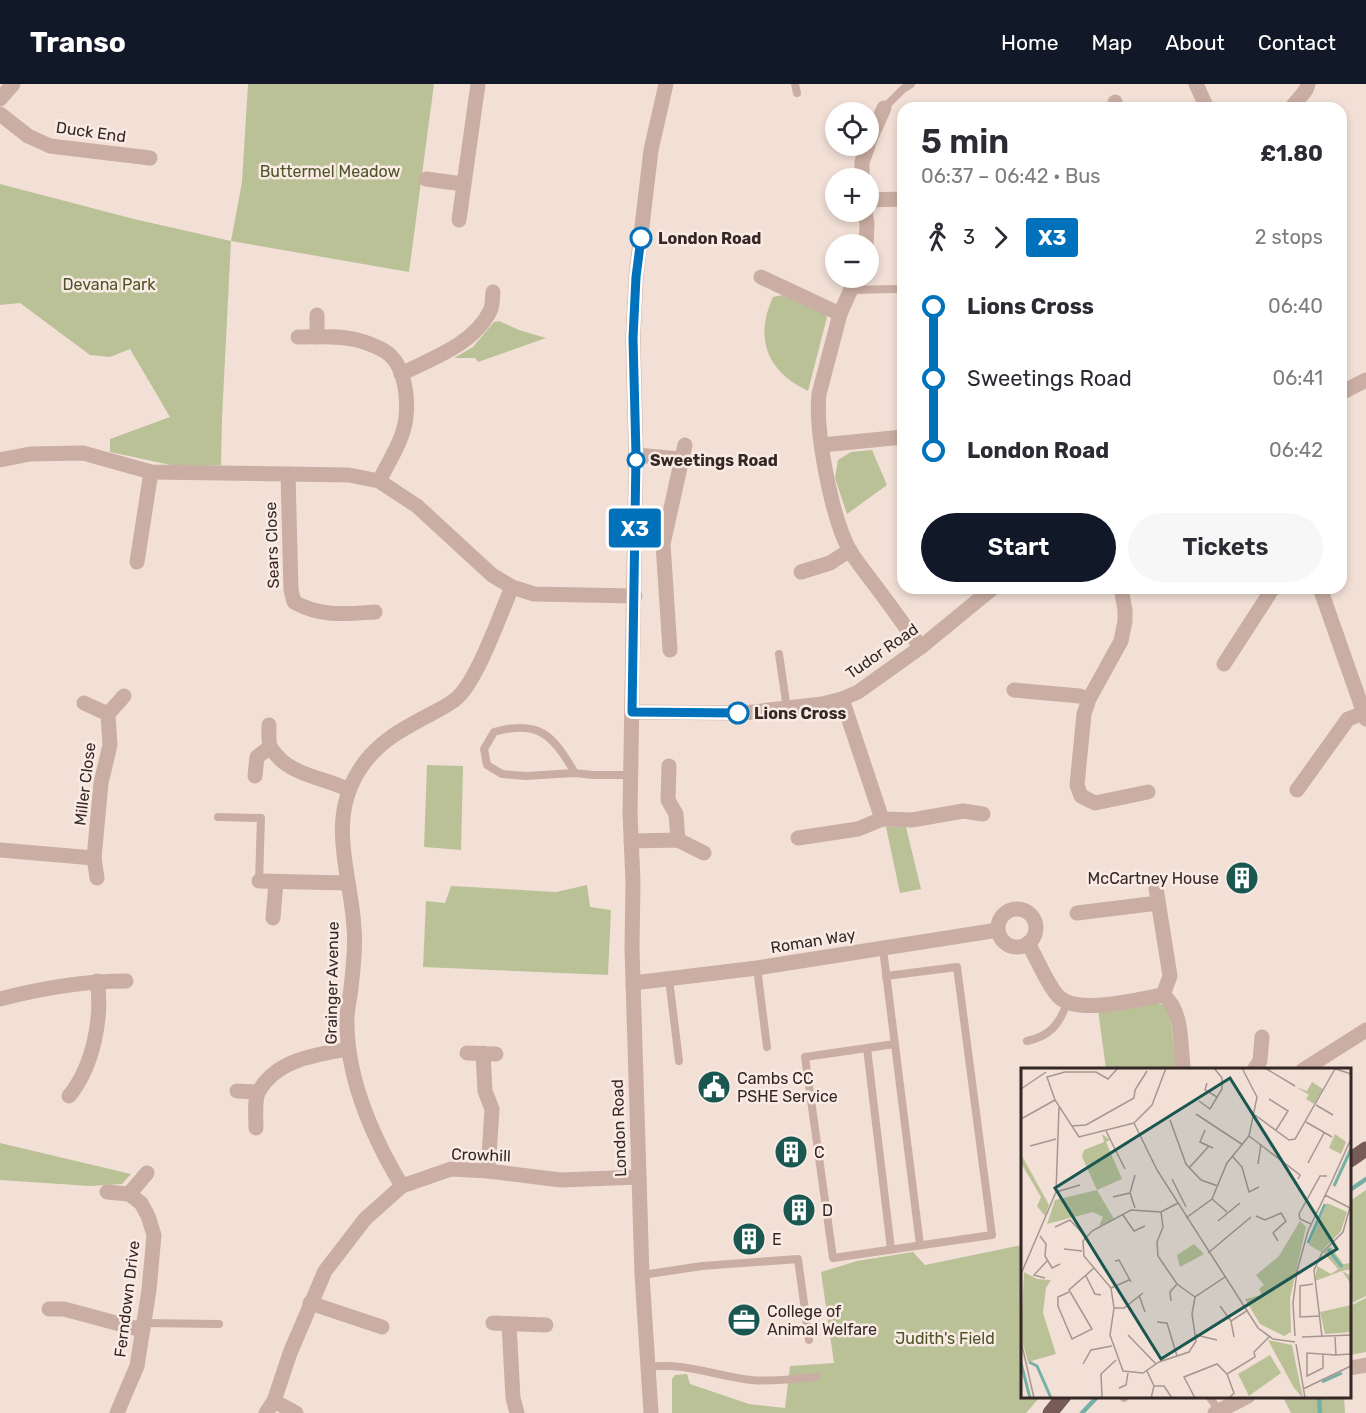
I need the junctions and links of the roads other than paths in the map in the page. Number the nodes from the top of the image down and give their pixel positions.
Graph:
1 (13, 84) edge
2 (478, 84) edge
3 (666, 84) edge
4 (911, 84) edge
5 (1196, 84) edge
6 (1308, 84) edge
7 (0, 99) edge
8 (1204, 102) edge
9 (1296, 102) edge
10 (879, 111) edge
11 (0, 114) edge
12 (150, 158) dead end
13 (426, 179) dead end
14 (463, 184) junction
15 (897, 199) edge
16 (879, 200) edge
17 (459, 220) dead end
18 (761, 277) dead end
19 (879, 287) edge
20 (851, 288) edge
21 (895, 289) dead end
22 (493, 292) dead end
23 (840, 314) junction
24 (317, 315) dead end
25 (297, 337) dead end
26 (317, 337) junction
27 (401, 374) junction
28 (1366, 380) edge
29 (1347, 390) edge
30 (897, 438) edge
31 (822, 445) junction
32 (636, 455) junction
33 (0, 460) edge
34 (151, 472) junction
35 (288, 474) junction
36 (379, 481) junction
37 (850, 550) junction
38 (137, 562) dead end
39 (801, 572) dead end
40 (512, 587) junction
41 (986, 594) edge
42 (1122, 594) edge
43 (1270, 594) edge
44 (1322, 594) edge
45 (635, 597) junction
46 (375, 612) dead end
47 (921, 647) junction
48 (670, 650) dead end
49 (779, 654) dead end
50 (1224, 664) dead end
51 (1014, 690) dead end
52 (124, 696) dead end
53 (842, 699) junction
54 (1089, 699) junction
55 (84, 703) dead end
56 (787, 709) junction
57 (632, 712) junction
58 (108, 714) junction
59 (1365, 716) edge
60 (269, 725) dead end
61 (270, 747) junction
62 (669, 766) dead end
63 (575, 773) junction
64 (631, 775) junction
65 (255, 776) dead end
66 (349, 790) junction
67 (1297, 790) dead end
68 (1148, 792) dead end
69 (983, 814) dead end
70 (218, 817) dead end
71 (882, 819) junction
72 (798, 838) dead end
73 (678, 840) junction
74 (631, 841) junction
75 (0, 850) edge
76 (704, 853) dead end
77 (94, 858) junction
78 (97, 878) dead end
79 (259, 881) joint
80 (276, 882) junction
81 (347, 883) junction
82 (1077, 913) dead end
83 (273, 918) dead end
84 (998, 930) junction
85 (1028, 943) junction
86 (883, 949) junction
87 (757, 968) junction
88 (886, 976) junction
89 (669, 979) junction
90 (97, 981) junction
91 (126, 981) dead end
92 (633, 982) junction
93 (1163, 995) junction
94 (0, 999) edge
95 (1067, 1003) junction
96 (1366, 1030) edge
97 (1262, 1036) dead end
98 (1026, 1041) dead end
99 (895, 1044) junction
100 (767, 1047) dead end
101 (867, 1048) junction
102 (348, 1049) junction
103 (467, 1053) dead end
104 (679, 1062) dead end
105 (1182, 1068) edge
106 (1255, 1068) edge
107 (1306, 1068) edge
108 (237, 1091) dead end
109 (257, 1092) junction
110 (69, 1096) dead end
111 (256, 1128) dead end
112 (1366, 1149) edge
113 (1351, 1159) edge
114 (488, 1171) junction
115 (147, 1173) dead end
116 (639, 1177) junction
117 (402, 1186) junction
118 (107, 1192) dead end
119 (129, 1194) junction
120 (920, 1245) junction
121 (891, 1249) junction
122 (642, 1275) junction
123 (310, 1303) junction
124 (49, 1309) dead end
125 (493, 1323) dead end
126 (219, 1324) dead end
127 (509, 1324) junction
128 (546, 1325) dead end
129 (142, 1327) junction
130 (382, 1327) dead end
131 (809, 1340) dead end
132 (1366, 1365) edge
133 (649, 1366) junction
134 (1351, 1368) edge
135 (816, 1377) dead end
136 (1062, 1398) edge
137 (1211, 1398) edge
138 (1245, 1398) edge
139 (270, 1407) edge
140 (1224, 1410) edge
141 (117, 1413) edge
142 (296, 1413) edge
143 (517, 1413) edge
144 (651, 1413) edge
145 (1050, 1413) edge

1 - 7 street
2 - 14 street
3 - 32 street, London Road
4 - 10 lane
5 - 8 street
6 - 9 street
11 - 12 street, Duck End
13 - 14 street
14 - 17 street
15 - 16 street
18 - 23 street
19 - 21 lane
20 - 23 street
22 - 27 street
23 - 31 street
24 - 26 street
25 - 26 street
26 - 27 street
27 - 36 street
28 - 29 street
30 - 31 street
31 - 37 street
32 - 45 street, London Road
32 - 48 street
33 - 34 street
34 - 35 street
34 - 38 street
35 - 36 street
35 - 46 street, Sears Close
36 - 40 street
37 - 39 street
37 - 47 street
40 - 45 street
40 - 66 street, Grainger Avenue
41 - 47 street, Tudor Road
42 - 54 street
43 - 50 street
44 - 59 street
45 - 57 street, London Road
47 - 53 street, Tudor Road
49 - 56 lane
51 - 54 street
52 - 58 street
53 - 56 street, Tudor Road
53 - 71 street
54 - 68 street
55 - 58 street
56 - 57 street, Tudor Road
57 - 64 street, London Road
58 - 77 street, Miller Close
59 - 67 street
60 - 61 street
61 - 65 street
61 - 66 street
62 - 73 street
63 - 63 lane
63 - 64 lane
64 - 74 street, London Road
66 - 81 street, Grainger Avenue
69 - 71 street
70 - 79 lane
71 - 72 street
73 - 74 street
73 - 76 street
74 - 92 street, London Road
75 - 77 street
77 - 78 street, Miller Close
79 - 80 street
80 - 81 street
80 - 83 street
81 - 102 street, Grainger Avenue
82 - 93 street
84 - 85 street
84 - 85 street
84 - 86 street, Roman Way
85 - 95 street
86 - 87 street, Roman Way
86 - 88 lane
87 - 89 street, Roman Way
87 - 100 lane
88 - 99 lane
88 - 120 lane
89 - 92 street, Roman Way
89 - 104 lane
90 - 91 street
90 - 94 street
90 - 110 street
92 - 116 street, London Road
93 - 95 street
93 - 105 street
95 - 98 lane
96 - 107 street
97 - 106 street
99 - 101 lane
99 - 120 lane
101 - 121 lane
101 - 121 lane
102 - 109 street
102 - 117 street, Grainger Avenue
103 - 114 street
108 - 109 street
109 - 111 street
112 - 113 main road
114 - 116 street, Crowhill
114 - 117 street, Crowhill
115 - 119 street
116 - 122 street, London Road
117 - 123 street, Crowhill
118 - 119 street
119 - 129 street, Ferndown Drive
120 - 121 lane
122 - 131 lane
122 - 133 street, London Road
123 - 130 street
123 - 139 street, Crowhill
124 - 129 street
125 - 127 street
126 - 129 lane
127 - 128 street
127 - 143 street
129 - 141 street, Ferndown Drive
132 - 134 street
133 - 135 lane
133 - 144 street, London Road
136 - 145 main road
137 - 140 lane
138 - 140 street
139 - 142 street

